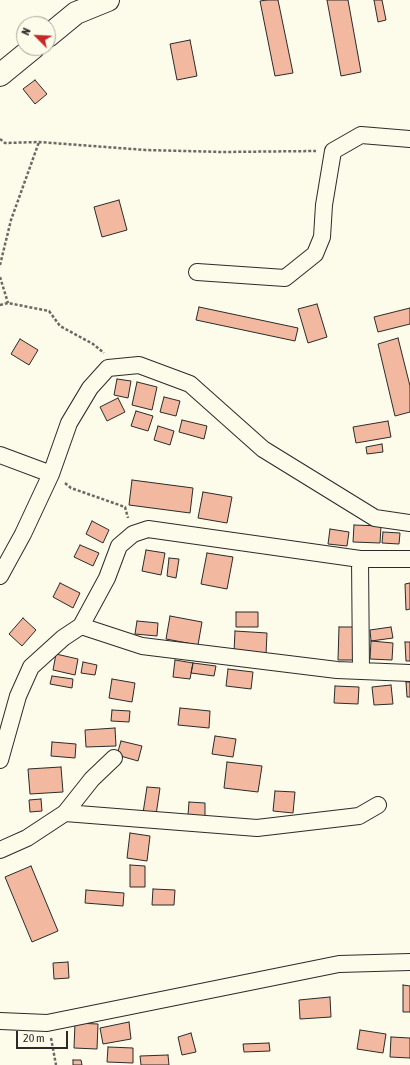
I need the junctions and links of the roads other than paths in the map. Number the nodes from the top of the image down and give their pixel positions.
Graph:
1 (108, 0) edge
2 (56, 29) edge
3 (23, 56) edge
4 (0, 75) edge
5 (410, 139) edge
6 (196, 272) dead end
7 (0, 456) edge
8 (51, 474) junction
9 (410, 523) edge
10 (360, 559) junction
11 (410, 559) edge
12 (0, 576) edge
13 (81, 626) junction
14 (361, 671) junction
15 (410, 673) edge
16 (114, 758) dead end
17 (0, 760) edge
18 (378, 805) dead end
19 (65, 813) junction
20 (0, 850) edge
21 (410, 962) edge
22 (0, 1021) edge

1 - 2 main road
3 - 4 main road
5 - 6 street
7 - 8 street
8 - 9 street
8 - 12 street
10 - 11 street
10 - 13 street
10 - 14 street
13 - 14 street
13 - 17 street
14 - 15 street
16 - 19 street
18 - 19 street
19 - 20 street
21 - 22 street

